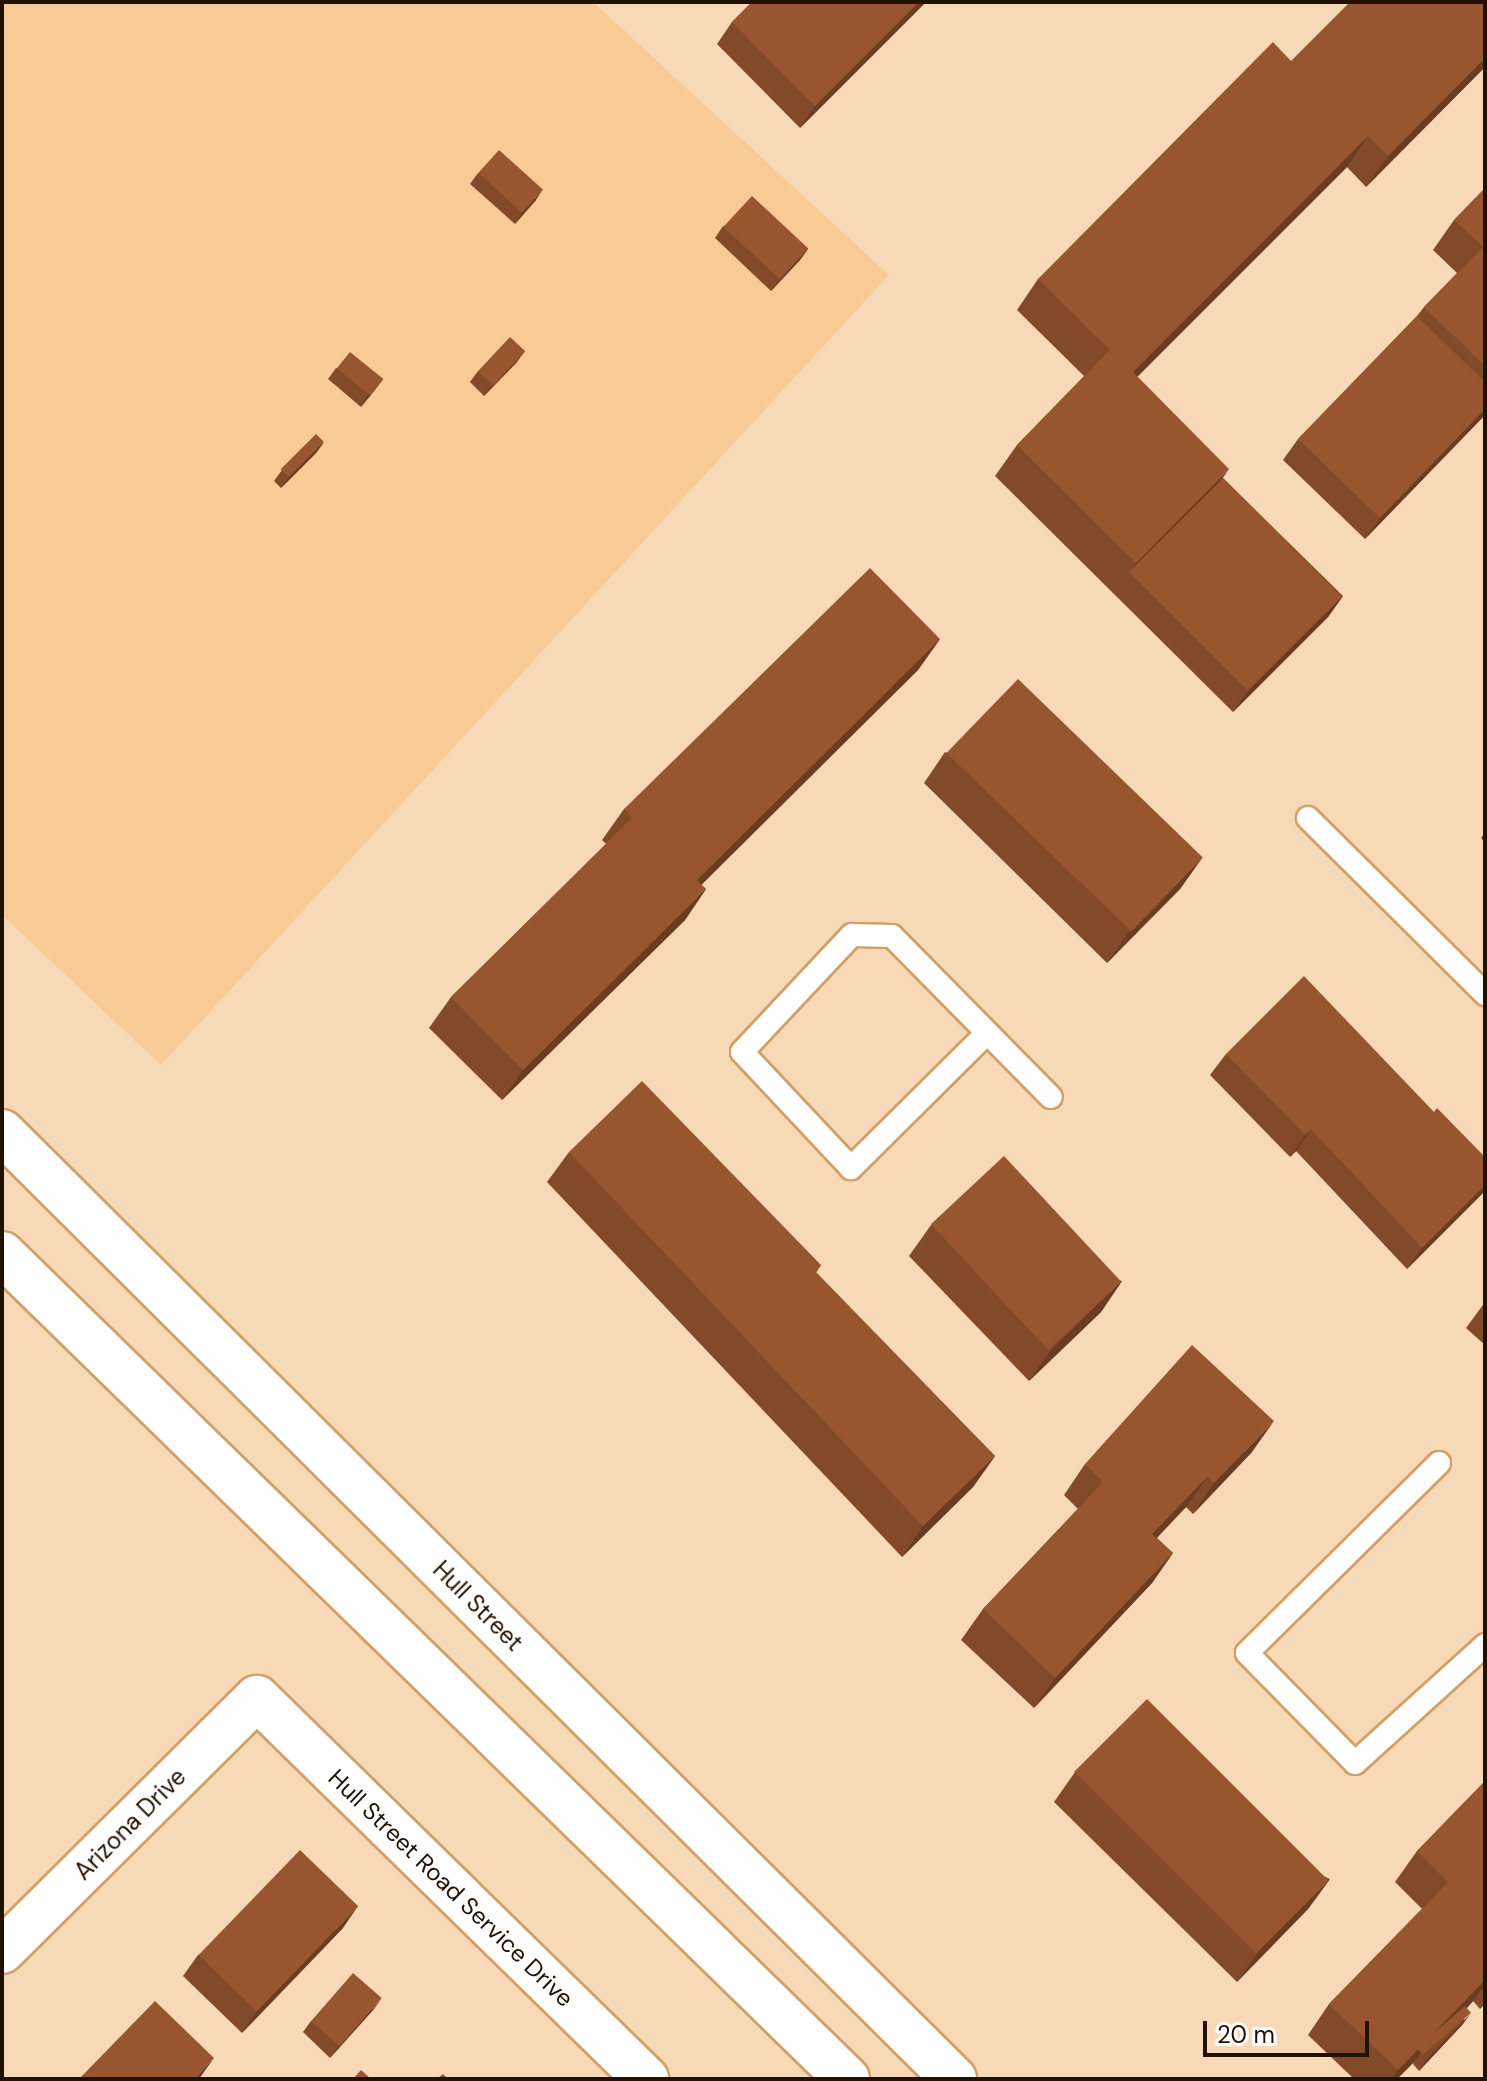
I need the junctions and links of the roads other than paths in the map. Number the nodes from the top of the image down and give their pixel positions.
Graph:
1 (1308, 818) dead end
2 (1485, 994) edge
3 (985, 1035) junction
4 (1051, 1097) dead end
5 (2, 1132) edge
6 (2, 1254) edge
7 (1439, 1463) dead end
8 (1485, 1645) edge
9 (257, 1698) joint
10 (2, 1951) edge
11 (646, 2079) edge
12 (847, 2079) edge
13 (954, 2079) edge

1 - 2 lane
3 - 3 lane
3 - 4 lane
5 - 13 main road, Hull Street
6 - 12 main road
7 - 8 lane
9 - 10 main road, Arizona Drive
9 - 11 main road, Hull Street Road Service Drive

